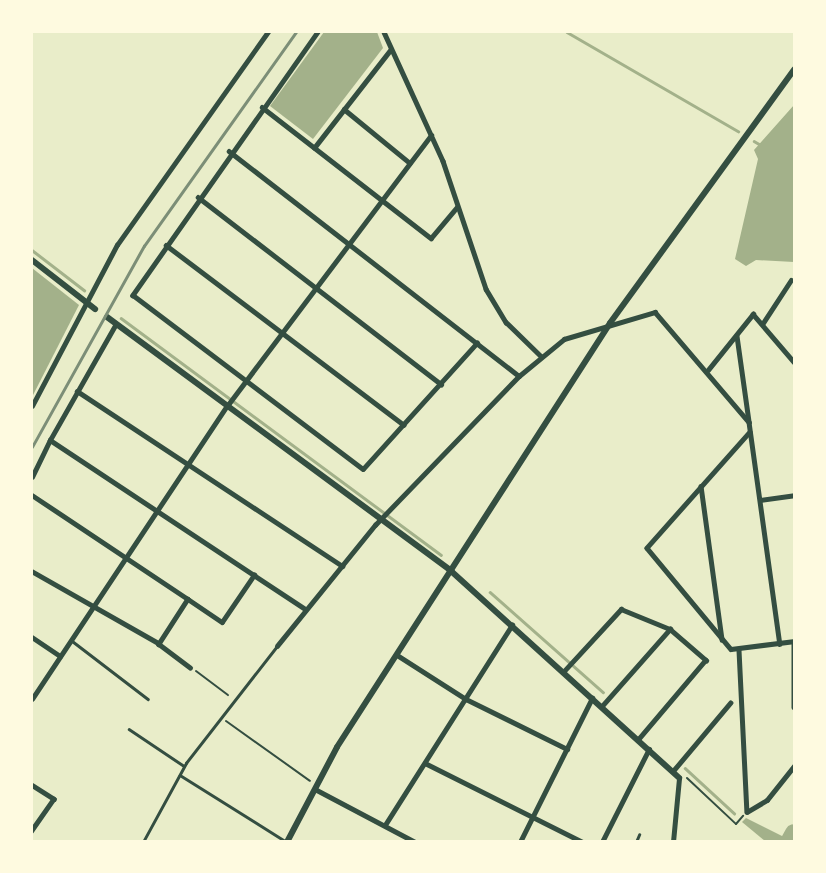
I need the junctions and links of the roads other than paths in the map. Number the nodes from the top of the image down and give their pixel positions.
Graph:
1 (268, 32) edge
2 (318, 32) edge
3 (384, 32) edge
4 (391, 48) junction
5 (794, 70) edge
6 (262, 107) junction
7 (344, 109) junction
8 (431, 135) junction
9 (314, 148) junction
10 (229, 151) junction
11 (410, 163) junction
12 (198, 197) junction
13 (382, 200) junction
14 (458, 206) junction
15 (349, 244) junction
16 (166, 245) junction
17 (32, 260) edge
18 (791, 280) dead end
19 (316, 288) junction
20 (85, 301) junction
21 (95, 309) dead end
22 (107, 317) dead end
23 (610, 323) junction
24 (763, 323) junction
25 (116, 324) junction
26 (282, 332) junction
27 (736, 335) junction
28 (477, 343) junction
29 (541, 356) junction
30 (794, 362) edge
31 (708, 370) junction
32 (519, 376) junction
33 (246, 380) junction
34 (441, 384) junction
35 (77, 391) junction
36 (230, 401) junction
37 (32, 406) edge
38 (749, 422) junction
39 (404, 425) junction
40 (750, 431) junction
41 (50, 440) junction
42 (188, 464) junction
43 (32, 477) edge
44 (701, 486) junction
45 (32, 495) edge
46 (794, 495) edge
47 (760, 500) junction
48 (157, 510) junction
49 (383, 517) junction
50 (126, 557) junction
51 (342, 566) junction
52 (451, 571) junction
53 (32, 572) edge
54 (254, 575) junction
55 (188, 599) junction
56 (93, 607) junction
57 (305, 609) junction
58 (513, 623) junction
59 (670, 629) junction
60 (32, 637) edge
61 (71, 640) junction
62 (722, 641) junction
63 (794, 641) edge
64 (159, 644) junction
65 (780, 644) junction
66 (277, 646) joint
67 (739, 650) junction
68 (397, 655) junction
69 (60, 656) junction
70 (190, 667) road end
71 (566, 669) junction
72 (593, 696) junction
73 (32, 699) edge
74 (148, 699) dead end
75 (466, 699) junction
76 (730, 703) dead end
77 (602, 706) junction
78 (794, 707) edge
79 (129, 729) dead end
80 (639, 739) junction
81 (566, 749) junction
82 (649, 749) junction
83 (425, 762) junction
84 (794, 765) edge
85 (184, 766) junction
86 (673, 771) junction
87 (179, 774) junction
88 (680, 778) joint
89 (32, 785) edge
90 (316, 787) junction
91 (532, 816) junction
92 (385, 825) junction
93 (32, 831) edge
94 (639, 835) dead end
95 (143, 842) edge
96 (287, 842) edge
97 (415, 842) edge
98 (520, 842) edge
99 (583, 842) edge
100 (602, 842) edge
101 (636, 842) edge
102 (673, 842) edge

1 - 20 street
2 - 6 street
3 - 4 street
4 - 7 street
4 - 8 street
5 - 23 street
6 - 9 street
6 - 10 street
7 - 9 street
7 - 11 street
8 - 11 street
8 - 14 street
9 - 13 street
10 - 12 street
10 - 15 street
11 - 13 street
12 - 16 street
12 - 19 street
13 - 14 street
13 - 15 street
14 - 29 street
15 - 19 street
15 - 28 street
16 - 26 street
16 - 33 street
17 - 20 street
18 - 24 street
19 - 26 street
19 - 34 street
20 - 21 street
20 - 37 street
22 - 25 street
23 - 29 street
23 - 31 street
23 - 52 street
24 - 27 street
24 - 30 street
25 - 35 street
25 - 36 street
26 - 33 street
26 - 39 street
27 - 31 street
27 - 38 street
28 - 32 street
28 - 34 street
29 - 32 street
31 - 38 street
32 - 49 street
33 - 36 street
33 - 39 street
34 - 39 street
35 - 41 street
35 - 42 street
36 - 42 street
36 - 49 street
38 - 40 street
40 - 44 street
40 - 47 street
41 - 43 street
41 - 48 street
42 - 48 street
42 - 51 street
44 - 62 street
44 - 62 street
45 - 50 street
46 - 47 street
47 - 65 street
48 - 50 street
48 - 54 street
49 - 51 street
49 - 52 street
50 - 55 street
50 - 56 street
51 - 57 street
52 - 58 street
52 - 68 street
53 - 56 street
54 - 55 street
54 - 57 street
55 - 64 street
56 - 61 street
56 - 64 street
57 - 66 street
58 - 71 street
58 - 75 street
59 - 71 street
59 - 77 street
59 - 80 street
60 - 69 street
61 - 69 street
61 - 74 lane
62 - 67 street
63 - 65 street
63 - 78 street
64 - 70 street
65 - 67 street
66 - 85 lane
67 - 84 street
68 - 75 street
68 - 90 street
69 - 73 street
71 - 72 street
72 - 77 street
72 - 81 street
75 - 81 street
75 - 83 street
76 - 86 street
77 - 80 street
79 - 85 lane
80 - 82 street
81 - 91 street
82 - 86 street
82 - 100 street
83 - 91 street
83 - 92 street
85 - 87 lane
86 - 88 street
87 - 95 lane
87 - 96 lane
88 - 102 street
89 - 93 street
90 - 92 street
90 - 96 street
91 - 98 street
91 - 99 street
92 - 97 street
94 - 101 lane

